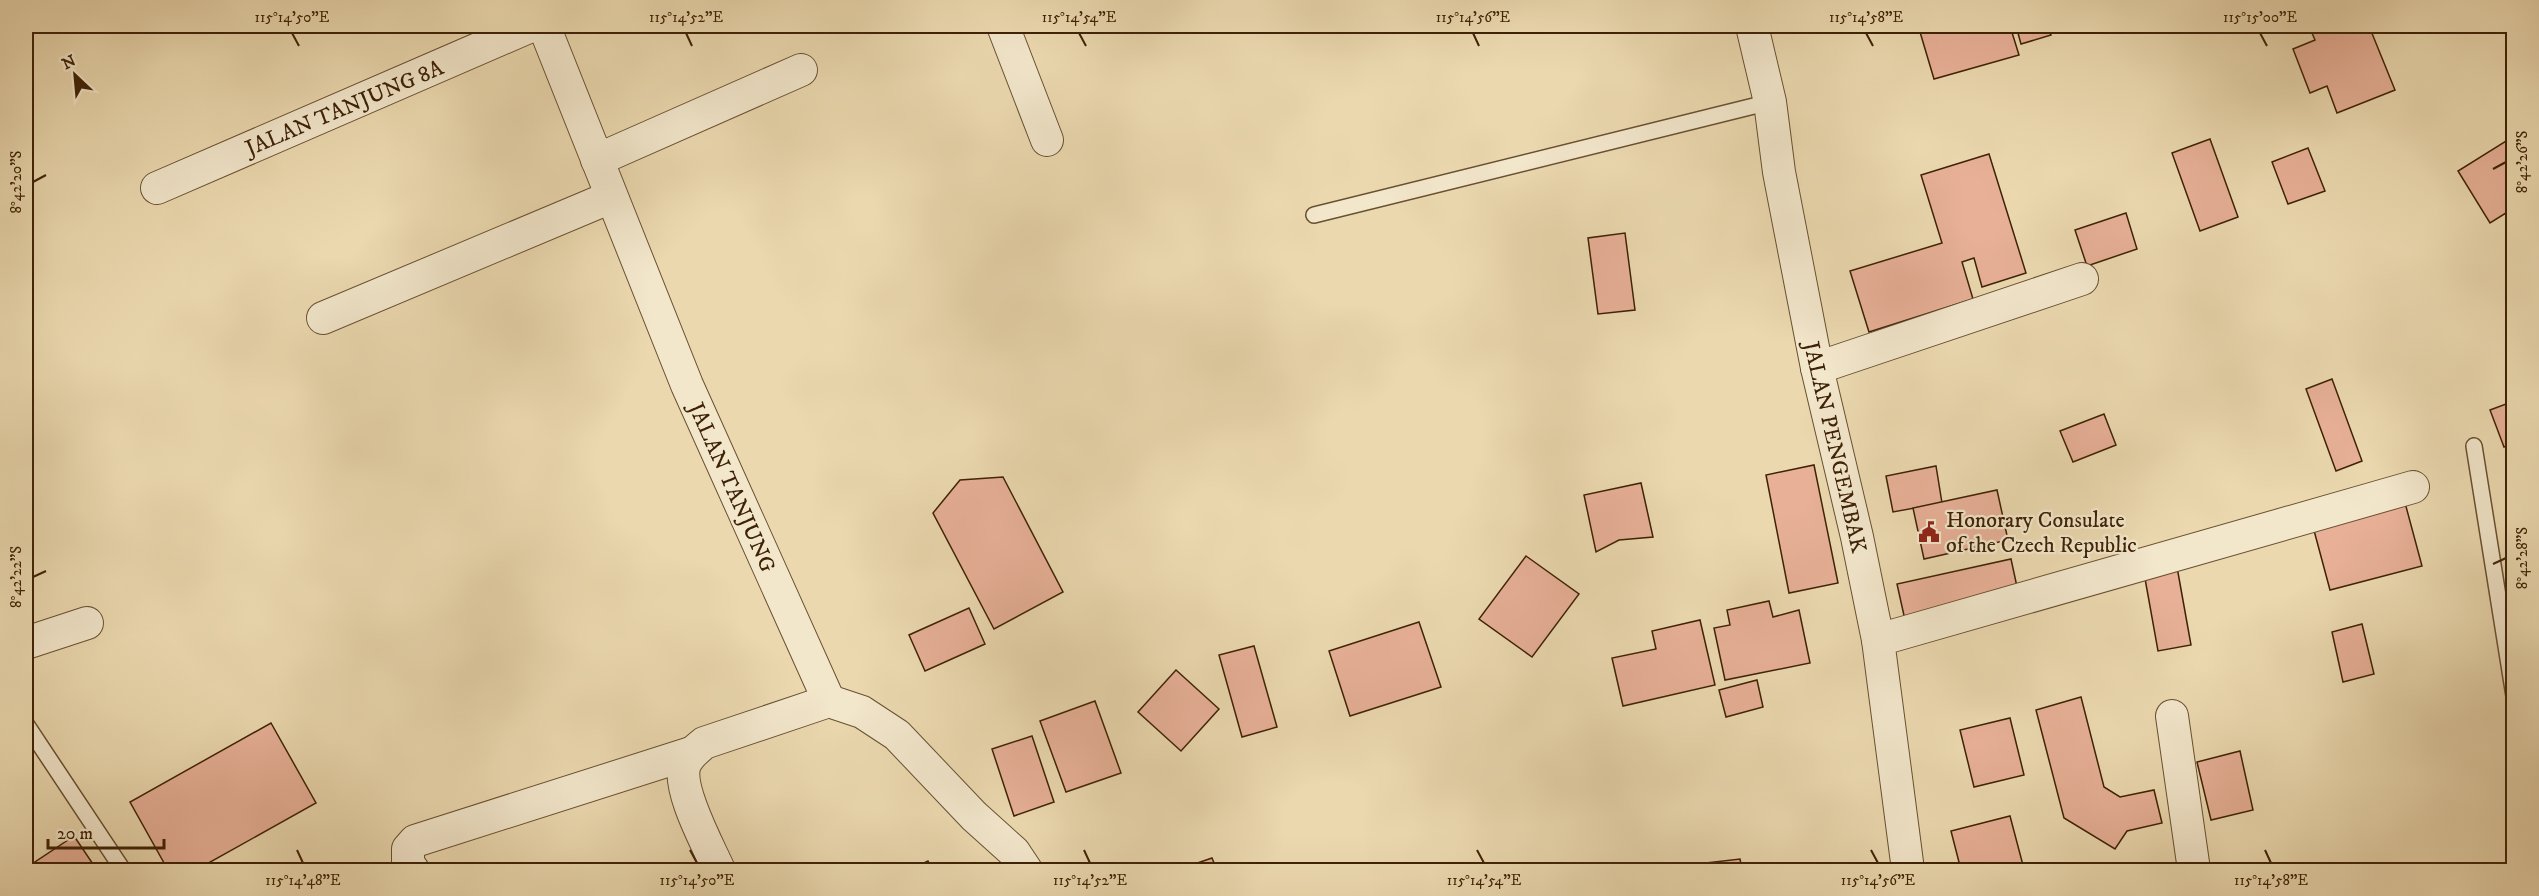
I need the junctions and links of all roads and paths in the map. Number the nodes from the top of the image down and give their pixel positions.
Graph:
1 (531, 26) edge
2 (544, 26) edge
3 (1003, 26) edge
4 (1752, 26) edge
5 (801, 69) dead end
6 (1770, 102) junction
7 (1047, 140) dead end
8 (597, 160) junction
9 (157, 188) dead end
10 (611, 197) junction
11 (1314, 215) dead end
12 (2082, 279) dead end
13 (323, 318) dead end
14 (1817, 368) junction
15 (2474, 446) dead end
16 (2413, 487) dead end
17 (87, 623) dead end
18 (1878, 640) junction
19 (26, 643) edge
20 (2514, 696) edge
21 (829, 701) junction
22 (2172, 716) dead end
23 (26, 724) edge
24 (691, 753) junction
25 (123, 870) edge
26 (413, 870) edge
27 (719, 870) edge
28 (1026, 870) edge
29 (1908, 870) edge
30 (2194, 870) edge

1 - 9 street, JALAN TANJUNG 8A
2 - 8 street, JALAN TANJUNG
3 - 7 street
4 - 6 street, JALAN PENGEMBAK
5 - 8 street
6 - 11 lane
6 - 14 street, JALAN PENGEMBAK
8 - 10 street, JALAN TANJUNG
10 - 13 street
10 - 21 street, JALAN TANJUNG
12 - 14 street
14 - 18 street, JALAN PENGEMBAK
15 - 20 lane
16 - 18 street
17 - 19 street
18 - 29 street, JALAN PENGEMBAK
21 - 24 street
21 - 28 street
22 - 30 street
23 - 25 lane
24 - 26 street
24 - 27 street

